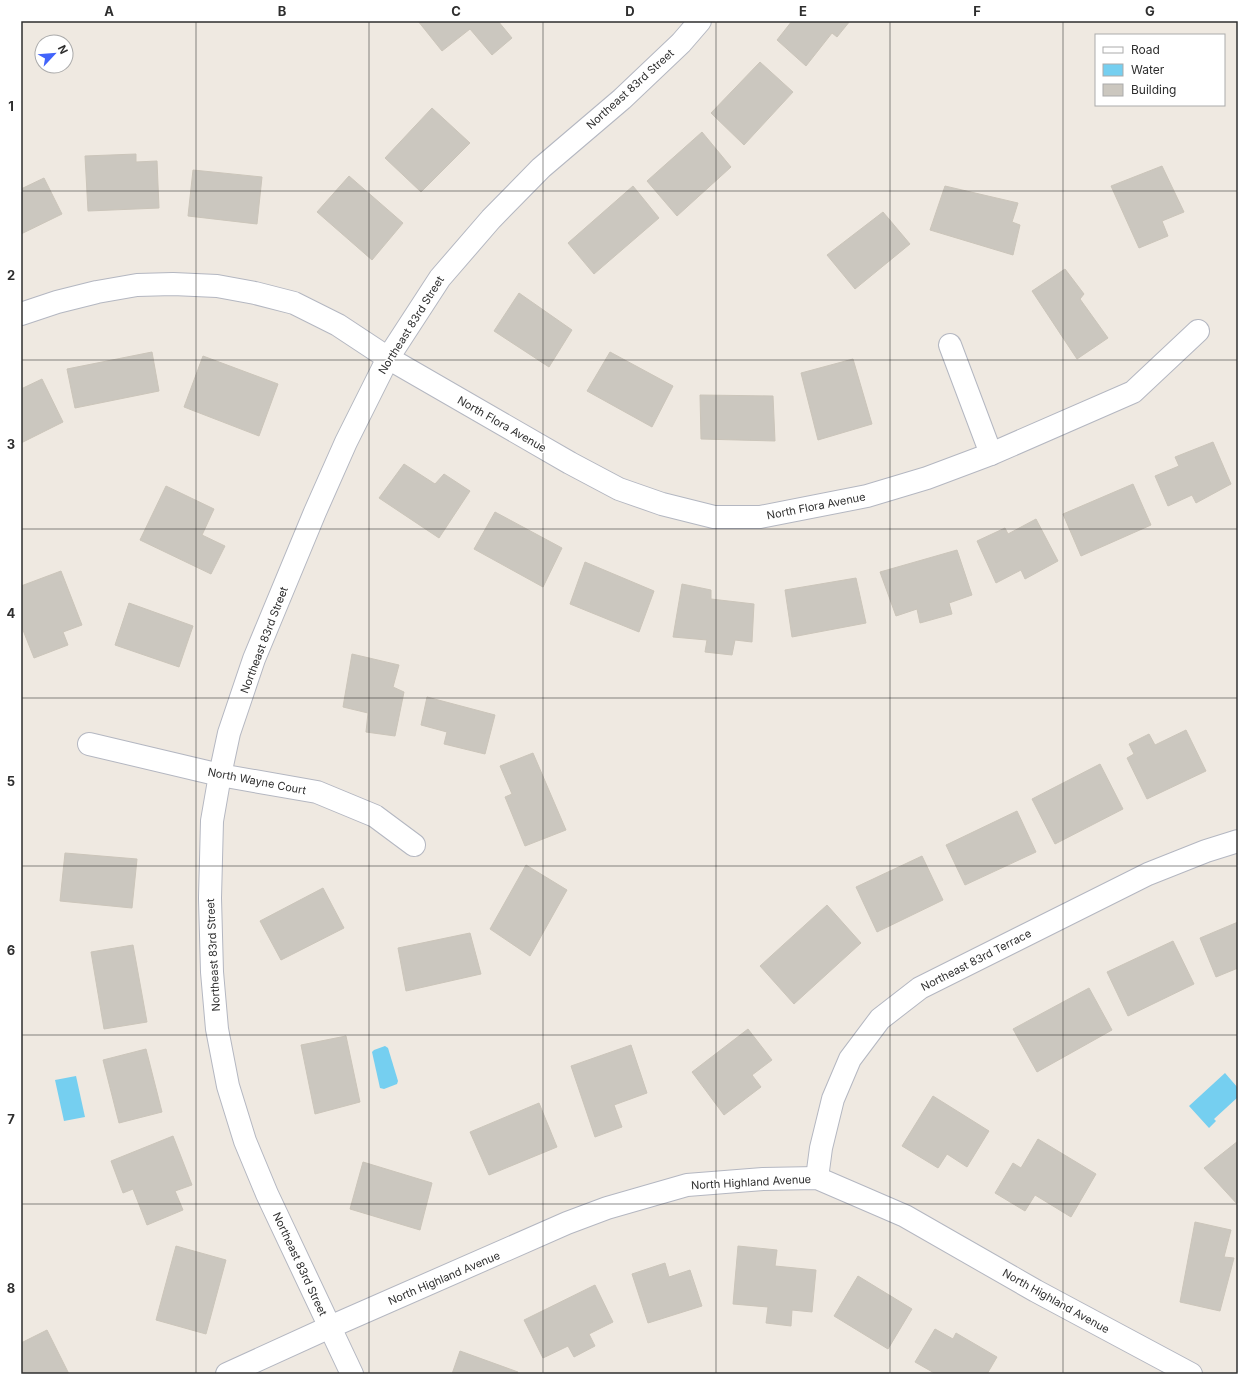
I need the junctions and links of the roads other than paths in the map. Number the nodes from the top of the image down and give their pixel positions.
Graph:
1 (700, 21) edge
2 (21, 314) edge
3 (1198, 331) dead end
4 (950, 345) dead end
5 (388, 358) junction
6 (991, 454) junction
7 (89, 744) dead end
8 (220, 775) junction
9 (1238, 841) edge
10 (414, 845) dead end
11 (817, 1178) junction
12 (330, 1327) junction
13 (227, 1374) edge
14 (352, 1374) edge
15 (1191, 1374) edge

1 - 5 street, Northeast 83rd Street
2 - 5 street, North Flora Avenue
3 - 6 street, North Flora Avenue
4 - 6 street
5 - 6 street, North Flora Avenue
5 - 8 street, Northeast 83rd Street
7 - 8 street, North Wayne Court
8 - 10 street, North Wayne Court
8 - 12 street, Northeast 83rd Street
9 - 11 street, Northeast 83rd Terrace
11 - 12 street, North Highland Avenue
11 - 15 street, North Highland Avenue
12 - 13 street, North Highland Avenue
12 - 14 street, Northeast 83rd Street

